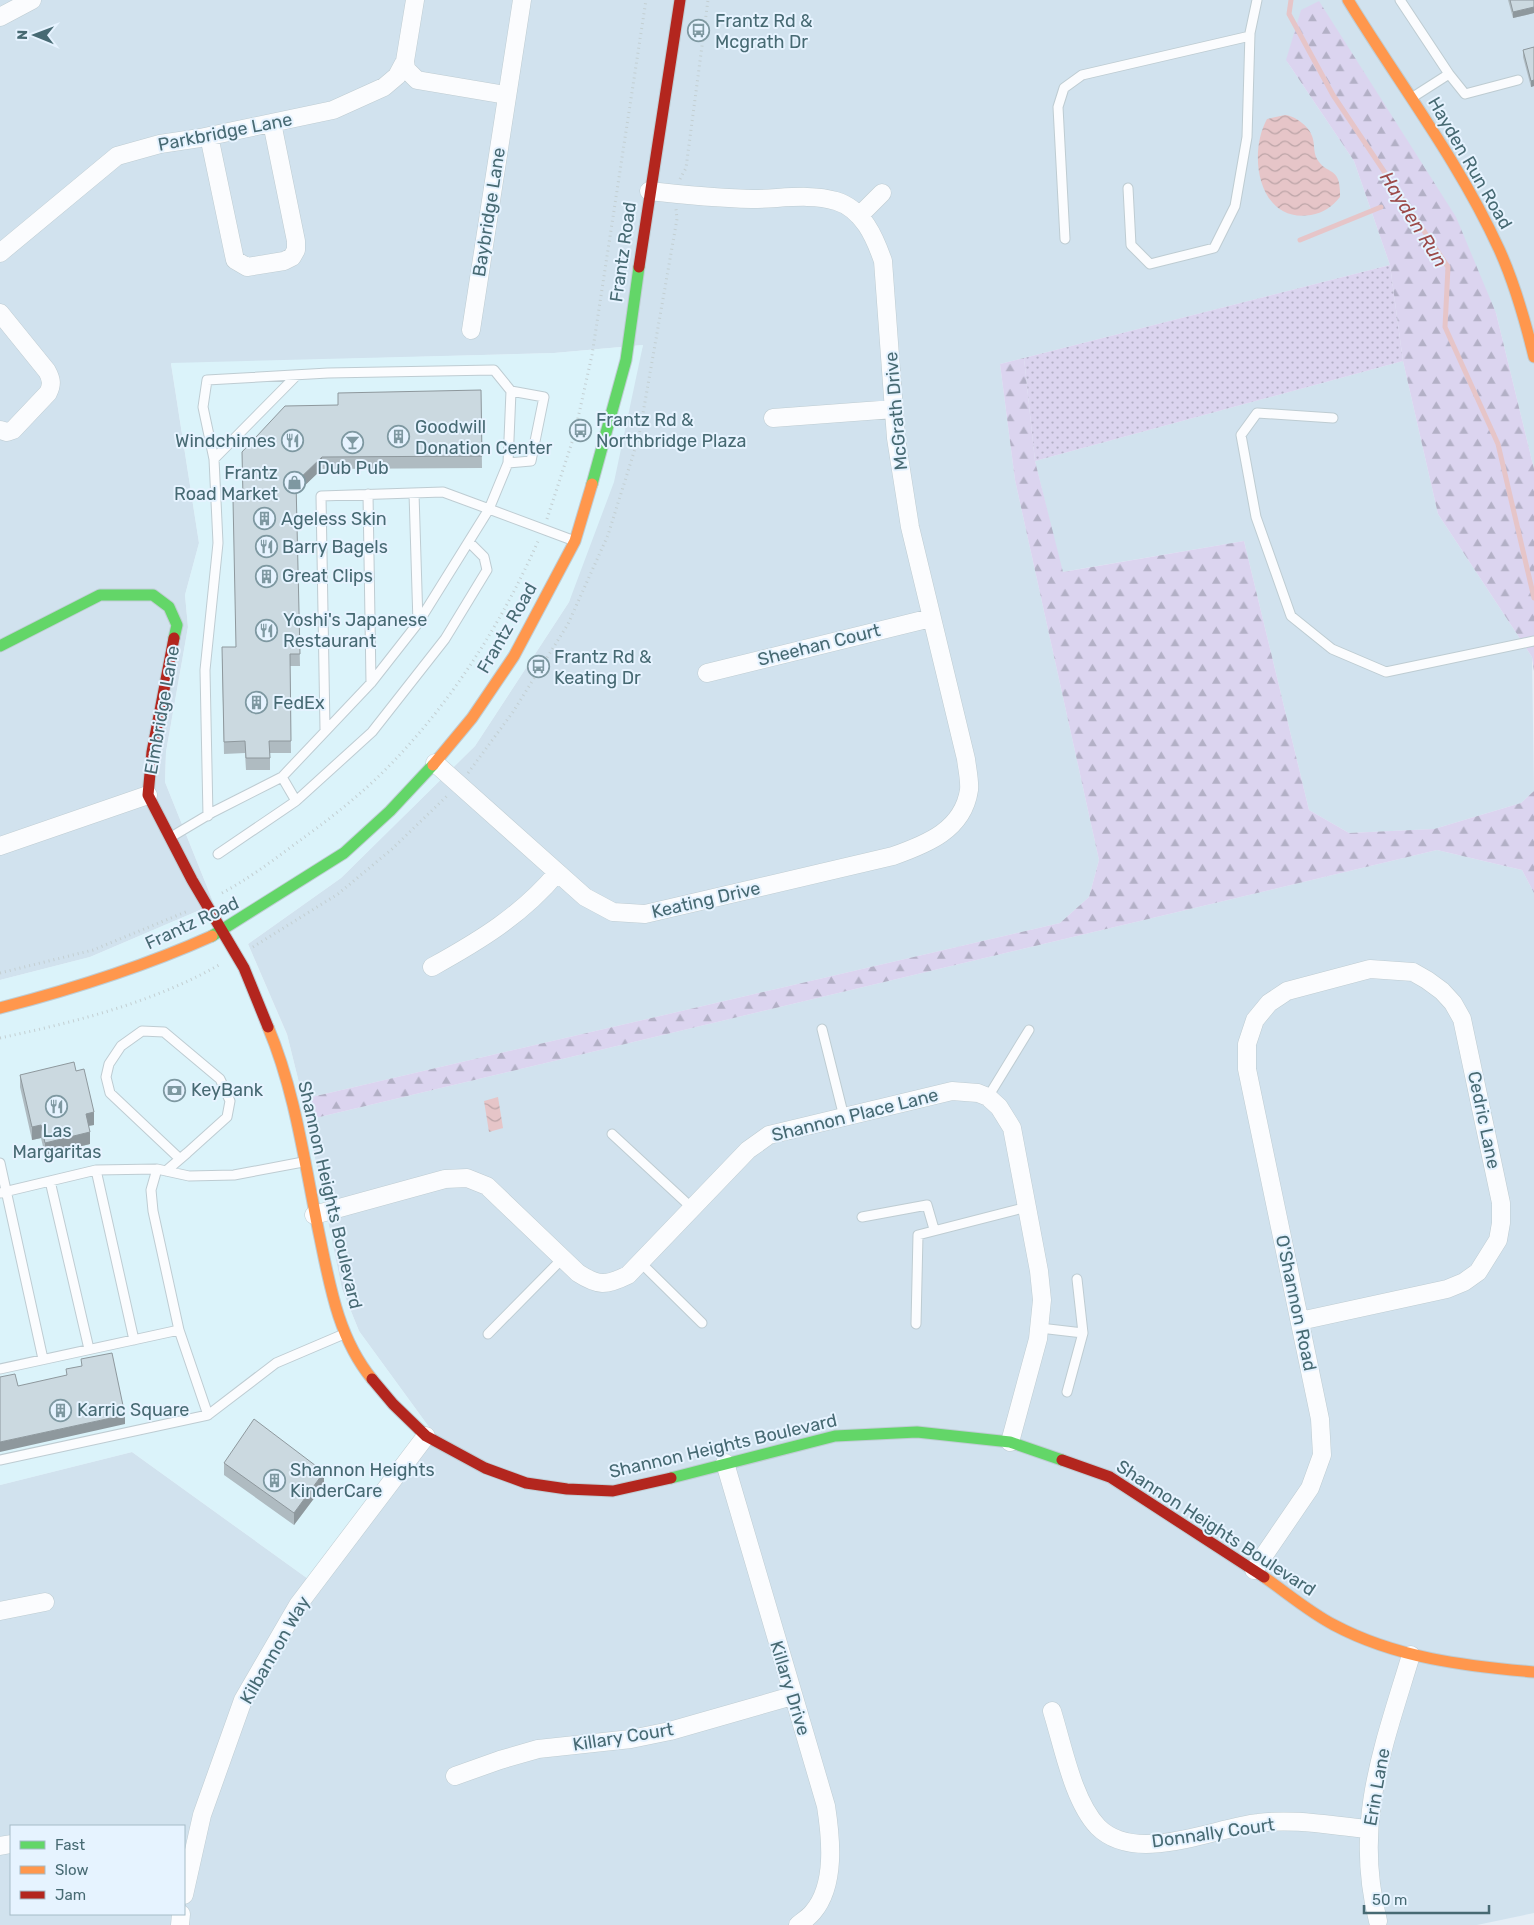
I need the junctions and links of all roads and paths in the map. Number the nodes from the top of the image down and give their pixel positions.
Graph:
1 (32, 0) edge
2 (415, 0) edge
3 (522, 0) edge
4 (680, 0) edge
5 (1257, 0) edge
6 (1348, 0) edge
7 (1400, 0) edge
8 (0, 17) edge
9 (1250, 36) junction
10 (405, 62) junction
11 (1449, 74) junction
12 (1518, 80) dead end
13 (506, 95) junction
14 (1411, 98) junction
15 (272, 123) junction
16 (209, 136) junction
17 (1128, 188) dead end
18 (649, 191) junction
19 (882, 193) dead end
20 (859, 216) junction
21 (1065, 239) dead end
22 (0, 253) edge
23 (0, 313) edge
24 (471, 330) dead end
25 (1534, 356) edge
26 (297, 375) junction
27 (511, 392) junction
28 (894, 410) junction
29 (773, 418) dead end
30 (1333, 418) dead end
31 (0, 430) edge
32 (214, 459) junction
33 (508, 463) junction
34 (414, 493) junction
35 (368, 494) junction
36 (489, 509) junction
37 (575, 541) junction
38 (469, 542) junction
39 (931, 618) junction
40 (418, 623) junction
41 (1534, 640) edge
42 (0, 646) edge
43 (707, 673) dead end
44 (371, 683) junction
45 (325, 729) junction
46 (436, 763) junction
47 (282, 777) junction
48 (148, 795) junction
49 (296, 801) junction
50 (208, 816) junction
51 (958, 820) joint
52 (170, 838) junction
53 (0, 846) edge
54 (218, 854) dead end
55 (557, 873) junction
56 (222, 932) junction
57 (432, 967) dead end
58 (0, 1008) edge
59 (1255, 1020) joint
60 (822, 1029) dead end
61 (1029, 1030) dead end
62 (988, 1097) junction
63 (844, 1117) junction
64 (612, 1134) dead end
65 (180, 1159) junction
66 (305, 1161) junction
67 (0, 1163) edge
68 (96, 1170) junction
69 (162, 1170) junction
70 (50, 1182) junction
71 (3, 1193) edge
72 (1027, 1207) junction
73 (692, 1208) junction
74 (314, 1214) junction
75 (862, 1217) dead end
76 (934, 1229) junction
77 (563, 1258) junction
78 (640, 1262) junction
79 (1077, 1279) dead end
80 (1300, 1321) junction
81 (702, 1323) dead end
82 (916, 1324) dead end
83 (1040, 1328) junction
84 (179, 1330) junction
85 (1083, 1332) junction
86 (345, 1334) junction
87 (488, 1334) dead end
88 (134, 1340) junction
89 (89, 1350) junction
90 (44, 1359) junction
91 (0, 1369) edge
92 (1067, 1392) dead end
93 (208, 1415) junction
94 (426, 1436) junction
95 (1010, 1442) junction
96 (0, 1460) edge
97 (725, 1463) junction
98 (1254, 1570) junction
99 (45, 1602) dead end
100 (0, 1611) edge
101 (1411, 1655) junction
102 (1534, 1672) edge
103 (792, 1696) junction
104 (1052, 1711) dead end
105 (455, 1776) dead end
106 (1368, 1829) junction
107 (187, 1866) edge
108 (185, 1885) edge
109 (1378, 1921) dead end
110 (798, 1925) edge

1 - 8 street
2 - 10 street, Parkbridge Lane
3 - 13 street, Baybridge Lane
4 - 18 street, Frantz Road
5 - 9 lane
6 - 14 street, Hayden Run Road
7 - 11 lane
9 - 17 lane
9 - 21 lane
10 - 13 street
10 - 15 street, Parkbridge Lane
11 - 12 lane
11 - 14 lane
13 - 24 street, Baybridge Lane
14 - 25 street, Hayden Run Road
15 - 16 street, Parkbridge Lane
15 - 16 street
16 - 22 street, Parkbridge Lane
18 - 20 street, McGrath Drive
18 - 37 street, Frantz Road
19 - 20 street
20 - 28 street, McGrath Drive
23 - 31 street
26 - 27 lane
26 - 32 lane
26 - 32 lane
27 - 33 lane
27 - 33 lane
28 - 29 street
28 - 39 street, McGrath Drive
30 - 41 lane
32 - 50 lane
33 - 36 lane
34 - 35 lane
34 - 36 lane
34 - 40 lane
35 - 44 lane
35 - 45 lane
36 - 37 lane
36 - 38 lane
37 - 46 street, Frantz Road
38 - 40 lane
38 - 49 lane
39 - 43 street, Sheehan Court
39 - 51 street, McGrath Drive
40 - 44 lane
42 - 48 street, Elmbridge Lane
44 - 45 lane
45 - 47 lane
46 - 55 street, Keating Drive
46 - 56 street, Frantz Road
47 - 49 lane
47 - 50 lane
48 - 52 street, Elmbridge Lane
48 - 53 street, Elmbridge Lane
49 - 54 lane
50 - 52 lane
51 - 55 street, Keating Drive
52 - 56 street, Elmbridge Lane
55 - 57 street
56 - 58 street, Frantz Road
56 - 66 street, Shannon Heights Boulevard
59 - 80 street, O'Shannon Road
59 - 80 street, Cedric Lane
60 - 63 lane
61 - 62 lane
62 - 63 street, Shannon Place Lane
62 - 72 street
63 - 73 street, Shannon Place Lane
64 - 73 lane
65 - 65 lane
65 - 69 lane
66 - 69 lane
66 - 74 street, Shannon Heights Boulevard
67 - 71 lane
68 - 69 lane
68 - 70 lane
68 - 88 lane
69 - 84 lane
70 - 71 lane
70 - 89 lane
71 - 90 lane
72 - 76 lane
72 - 83 street
73 - 78 street, Shannon Place Lane
74 - 77 street, Shannon Place Lane
74 - 86 street, Shannon Heights Boulevard
75 - 76 lane
76 - 82 lane
77 - 78 street, Shannon Place Lane
77 - 87 lane
78 - 81 lane
79 - 85 lane
80 - 98 street, O'Shannon Road
83 - 85 lane
83 - 95 street
84 - 88 lane
84 - 93 lane
85 - 92 lane
86 - 93 lane
86 - 94 street, Shannon Heights Boulevard
88 - 89 lane
89 - 90 lane
90 - 91 lane
93 - 96 lane
94 - 97 street, Shannon Heights Boulevard
94 - 107 street, Kilbannon Way
95 - 97 street, Shannon Heights Boulevard
95 - 98 street, Shannon Heights Boulevard
97 - 103 street, Killary Drive
98 - 101 street, Shannon Heights Boulevard
99 - 100 street
101 - 102 street, Shannon Heights Boulevard
101 - 106 street, Erin Lane
103 - 105 street, Killary Court
103 - 110 street, Killary Drive
104 - 106 street, Donnally Court
106 - 109 street, Erin Lane
107 - 108 street, Kilbannon Way

